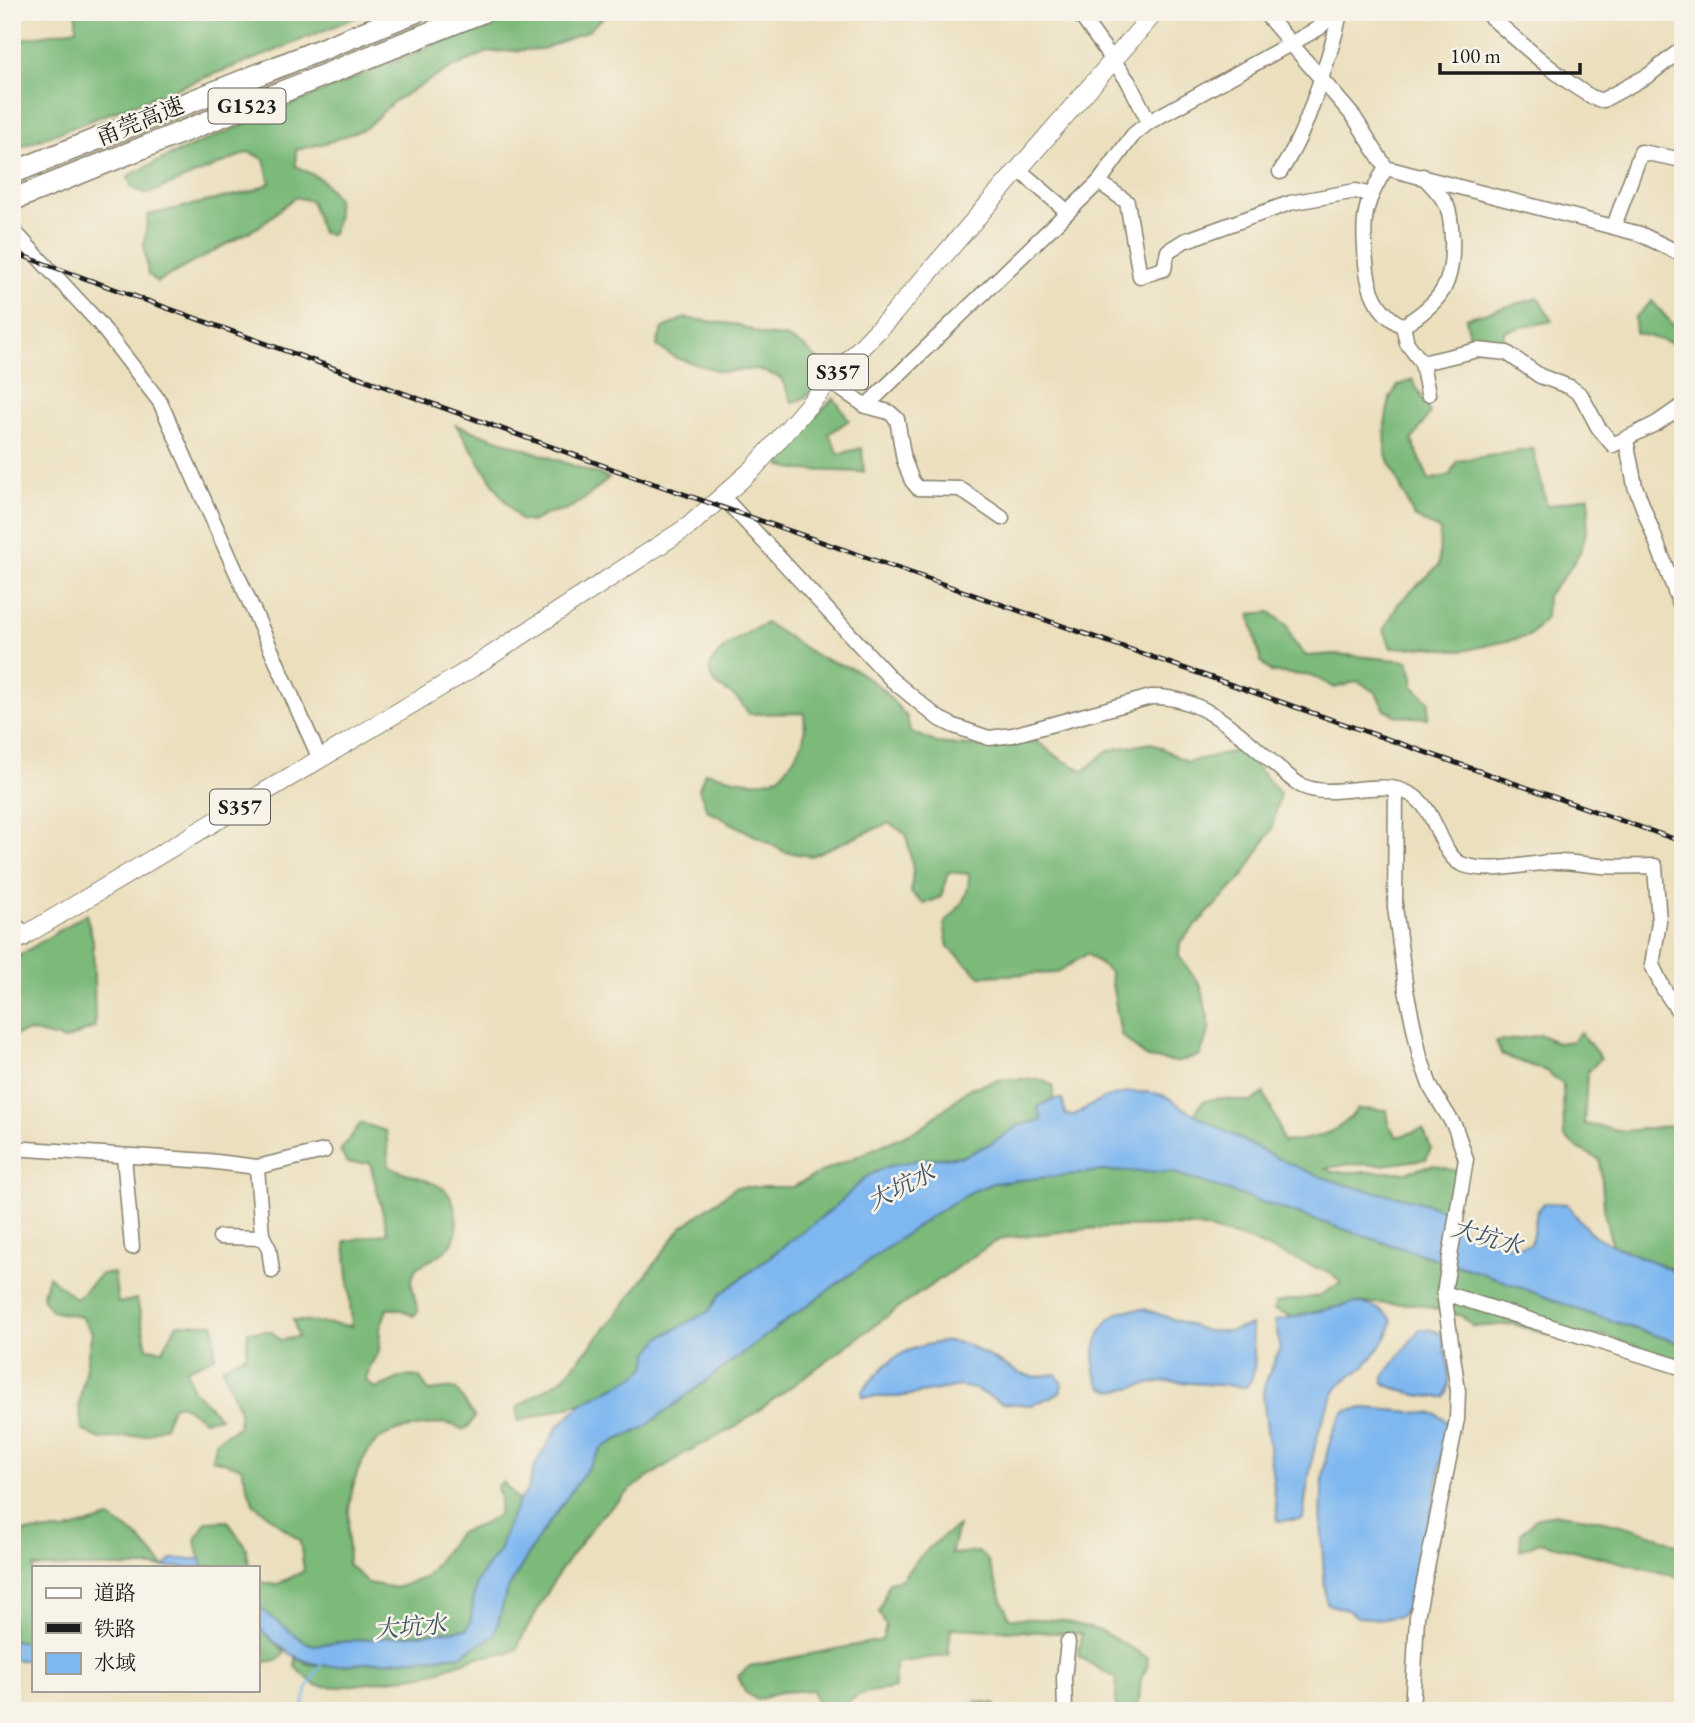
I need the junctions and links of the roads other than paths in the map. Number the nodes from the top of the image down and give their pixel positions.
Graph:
1 (415, 12) edge
2 (482, 12) edge
3 (1078, 12) edge
4 (1155, 12) edge
5 (1264, 12) edge
6 (1338, 12) edge
7 (1486, 12) edge
8 (1291, 43) junction
9 (1682, 50) edge
10 (1113, 61) junction
11 (1321, 79) junction
12 (1149, 122) junction
13 (1683, 160) edge
14 (1385, 168) junction
15 (1019, 170) junction
16 (1280, 172) dead end
17 (12, 173) edge
18 (1423, 176) junction
19 (1099, 182) junction
20 (1371, 195) junction
21 (15, 199) edge
22 (1068, 212) junction
23 (1614, 226) junction
24 (12, 229) edge
25 (1683, 257) edge
26 (1403, 327) junction
27 (1422, 363) junction
28 (829, 381) junction
29 (1428, 394) dead end
30 (1683, 405) edge
31 (866, 406) junction
32 (1626, 440) junction
33 (723, 496) junction
34 (1002, 518) dead end
35 (1683, 612) edge
36 (320, 759) junction
37 (1396, 789) junction
38 (16, 935) edge
39 (1683, 1018) edge
40 (12, 1149) edge
41 (324, 1151) dead end
42 (124, 1156) junction
43 (257, 1167) junction
44 (220, 1237) dead end
45 (263, 1238) junction
46 (132, 1247) dead end
47 (272, 1271) dead end
48 (1445, 1286) junction
49 (1683, 1368) edge
50 (1068, 1642) dead end
51 (1065, 1711) edge
52 (1412, 1711) edge

1 - 17 highway, 甬莞高速 / G1523
2 - 21 highway, 甬莞高速 / G1523
3 - 10 street
4 - 10 main road, S357
5 - 8 street
6 - 8 street
6 - 11 street
7 - 9 street
8 - 11 street
8 - 12 street
10 - 12 street
10 - 15 main road, S357
11 - 14 street
11 - 16 street
12 - 19 street
13 - 23 street
14 - 18 street
14 - 20 street
15 - 22 street
15 - 28 main road, S357
18 - 23 street
18 - 26 street
19 - 20 street
19 - 22 street
20 - 26 street
22 - 31 street
23 - 25 street
24 - 36 street
26 - 27 street
27 - 29 street
27 - 32 street
28 - 31 street
28 - 33 main road, S357
30 - 32 street
31 - 34 street
32 - 35 street
33 - 36 main road, S357
33 - 37 street
36 - 38 main road, S357
37 - 39 street
37 - 48 street
40 - 42 street
41 - 43 street
42 - 43 street
42 - 46 street
43 - 45 street
44 - 45 street
45 - 47 street
48 - 49 street
48 - 52 street
50 - 51 street

